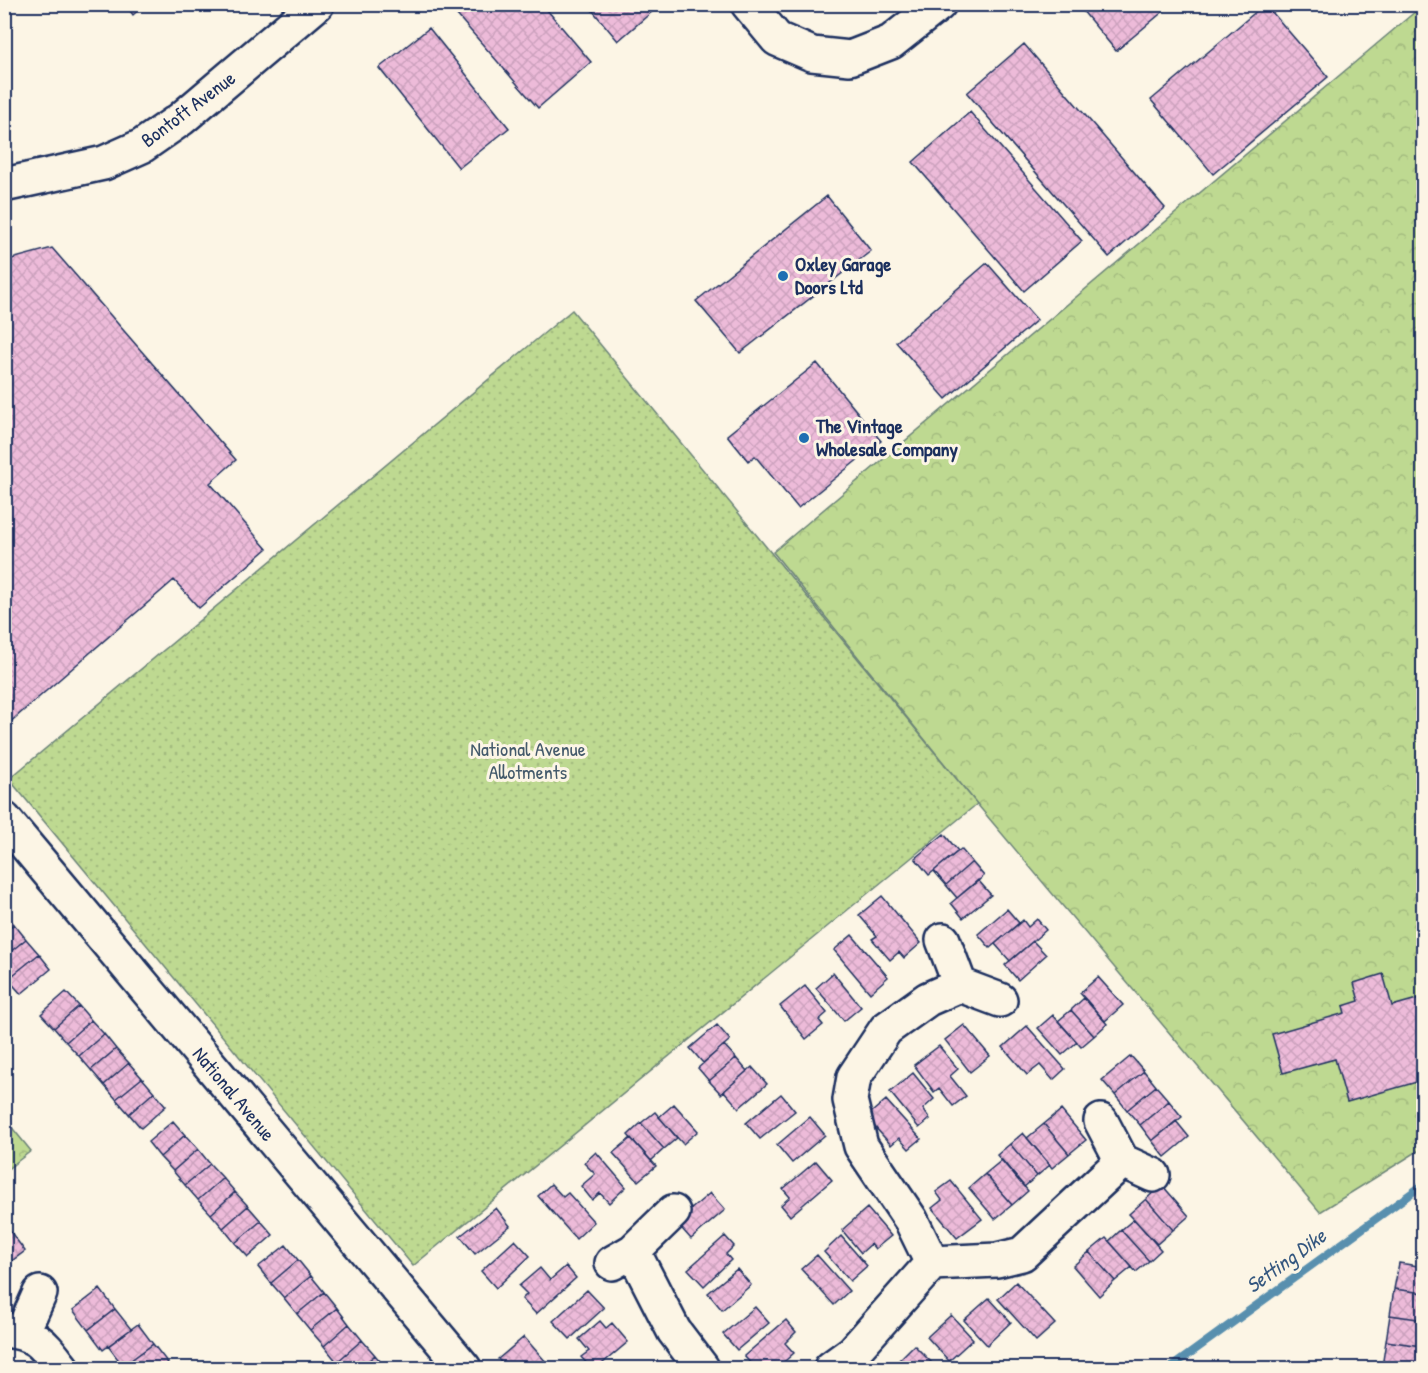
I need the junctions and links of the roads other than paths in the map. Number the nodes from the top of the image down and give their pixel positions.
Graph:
1 (317, 4) edge
2 (748, 4) edge
3 (939, 4) edge
4 (4, 185) edge
5 (4, 819) edge
6 (943, 940) dead end
7 (960, 985) junction
8 (1000, 1000) dead end
9 (1101, 1121) dead end
10 (1122, 1161) junction
11 (1153, 1175) dead end
12 (673, 1212) dead end
13 (932, 1263) junction
14 (40, 1293) dead end
15 (14, 1330) edge
16 (62, 1368) edge
17 (464, 1368) edge
18 (702, 1368) edge
19 (831, 1368) edge

1 - 4 street, Bontoft Avenue
2 - 3 street
5 - 17 street, National Avenue
6 - 7 street
7 - 8 street
7 - 13 street
9 - 10 street
10 - 11 street
10 - 13 street
12 - 18 street
13 - 19 street
14 - 15 street
15 - 16 street

